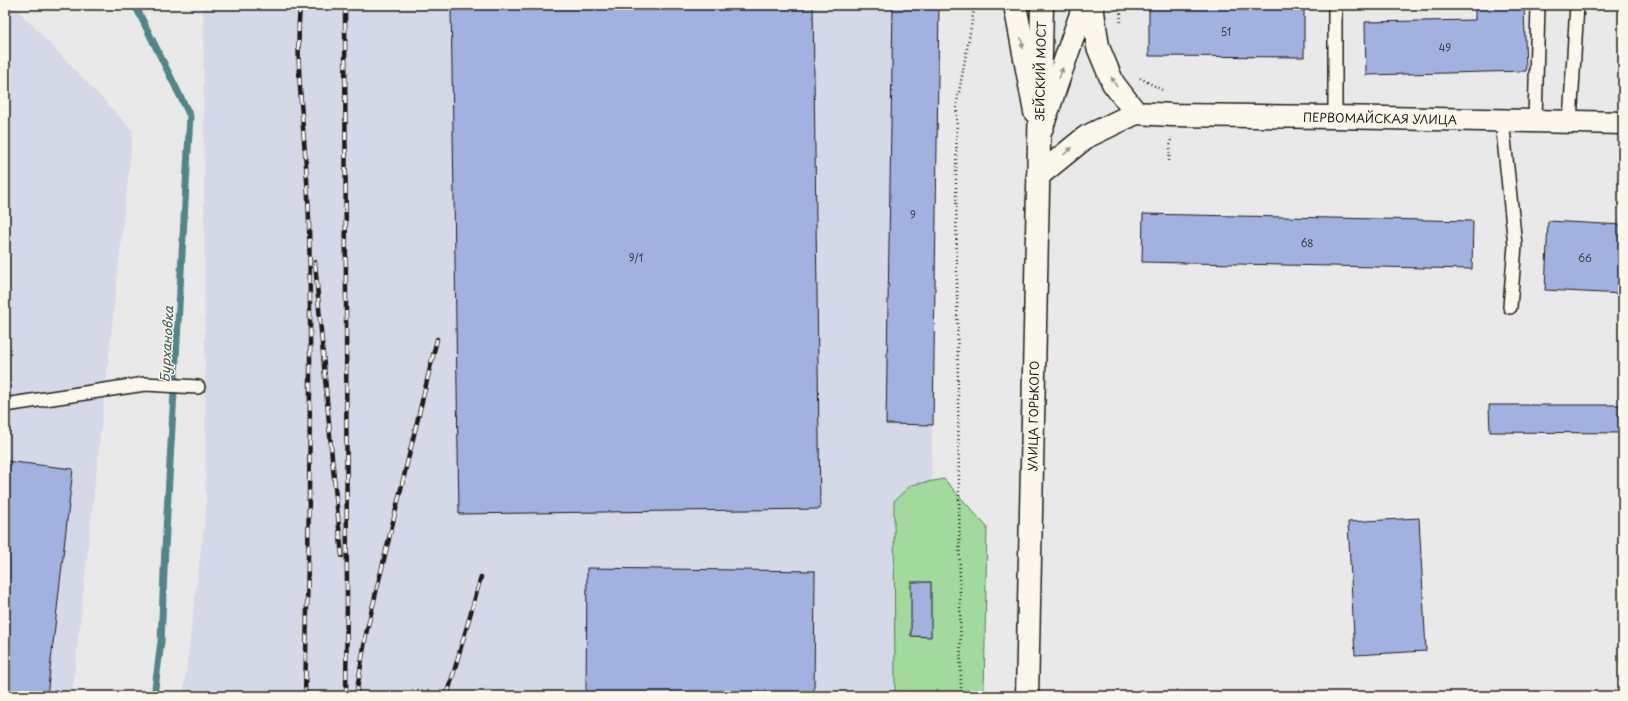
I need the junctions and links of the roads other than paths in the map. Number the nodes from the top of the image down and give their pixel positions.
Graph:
1 (1016, 5) edge
2 (1042, 5) edge
3 (1084, 5) edge
4 (1092, 5) edge
5 (1335, 5) edge
6 (1538, 5) edge
7 (1577, 5) edge
8 (1136, 113) junction
9 (1335, 117) junction
10 (1502, 120) junction
11 (1535, 121) junction
12 (1570, 122) junction
13 (1623, 123) edge
14 (1039, 137) junction
15 (1038, 176) junction
16 (1510, 307) dead end
17 (195, 387) dead end
18 (5, 405) edge
19 (1027, 696) edge

1 -> 14 main road, УЛИЦА ГОРЬКОГО
2 - 14 main road, ЗЕЙСКИЙ МОСТ
14 -> 3 main road, УЛИЦА ГОРЬКОГО
8 -> 4 main road
5 - 9 lane
6 - 11 lane
7 - 12 lane
8 - 9 main road, ПЕРВОМАЙСКАЯ УЛИЦА
15 -> 8 main road
9 - 10 main road, ПЕРВОМАЙСКАЯ УЛИЦА
10 - 11 main road, ПЕРВОМАЙСКАЯ УЛИЦА
10 - 16 lane
11 - 12 main road, ПЕРВОМАЙСКАЯ УЛИЦА
12 - 13 main road, ПЕРВОМАЙСКАЯ УЛИЦА
14 - 15 main road, УЛИЦА ГОРЬКОГО
15 - 19 main road, УЛИЦА ГОРЬКОГО
17 - 18 lane

